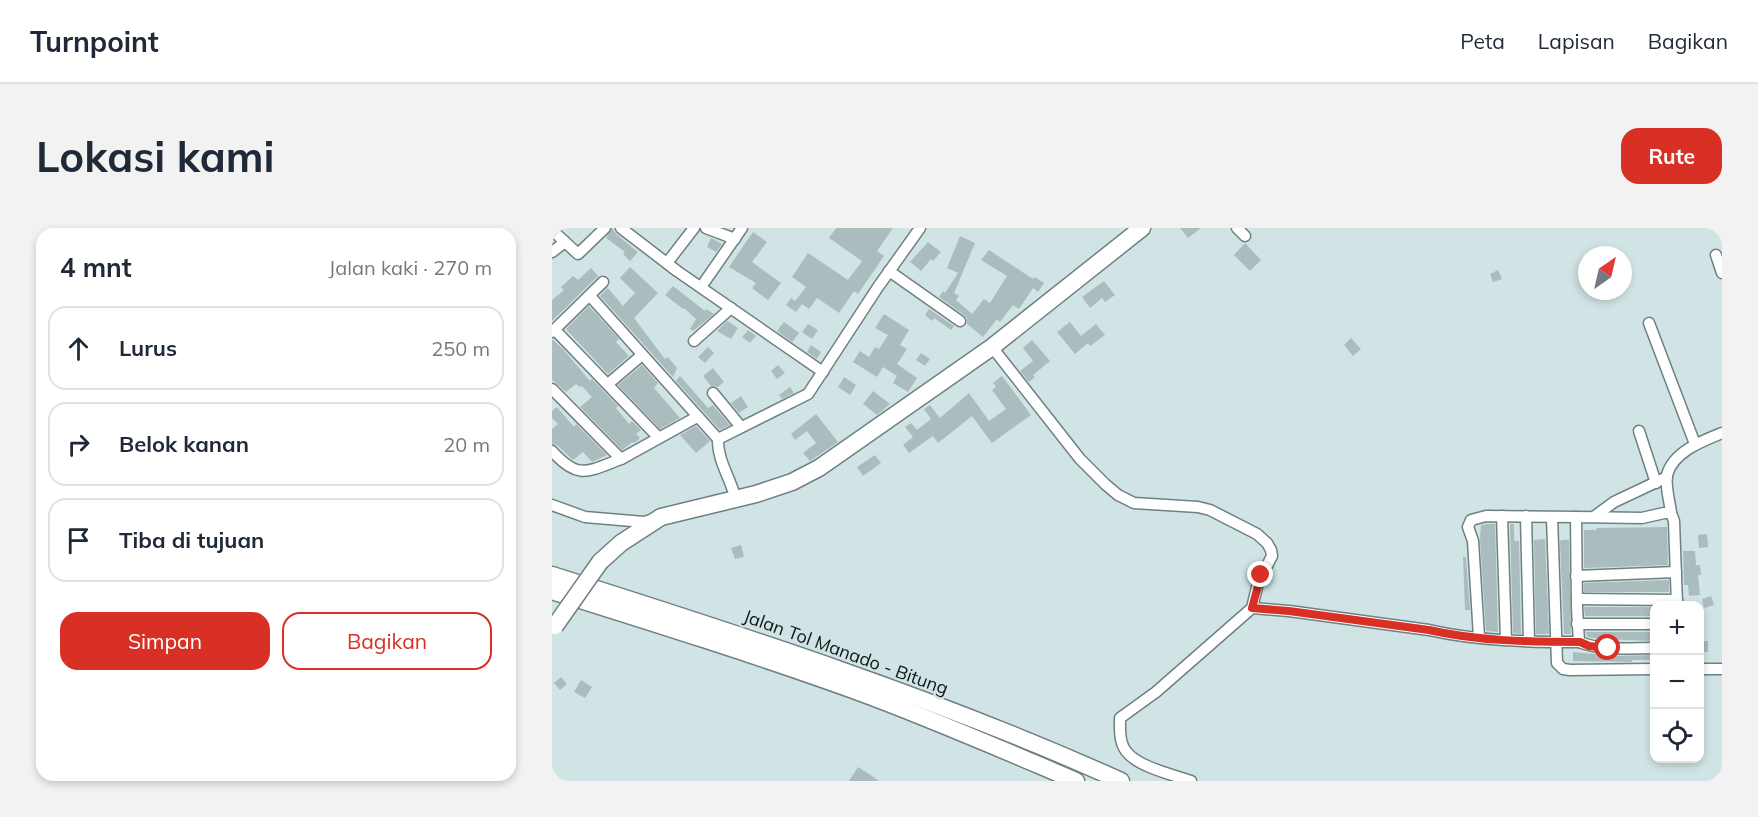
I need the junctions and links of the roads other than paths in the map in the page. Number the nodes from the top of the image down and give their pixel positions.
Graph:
1 (605, 228) edge
2 (621, 228) edge
3 (694, 228) edge
4 (706, 228) edge
5 (742, 228) edge
6 (920, 228) edge
7 (1142, 228) edge
8 (1237, 228) edge
9 (552, 230) edge
10 (1245, 236) dead end
11 (735, 239) junction
12 (565, 242) junction
13 (552, 252) edge
14 (667, 263) junction
15 (889, 271) junction
16 (603, 282) dead end
17 (701, 287) junction
18 (590, 296) junction
19 (731, 308) junction
20 (960, 321) dead end
21 (1649, 323) dead end
22 (553, 331) edge
23 (694, 341) dead end
24 (992, 347) junction
25 (642, 355) junction
26 (823, 372) junction
27 (608, 384) junction
28 (552, 389) edge
29 (712, 393) dead end
30 (697, 417) junction
31 (741, 427) junction
32 (1639, 431) dead end
33 (1722, 433) edge
34 (660, 438) junction
35 (718, 439) junction
36 (1695, 444) junction
37 (552, 450) edge
38 (621, 459) junction
39 (1667, 477) junction
40 (1656, 483) junction
41 (736, 500) junction
42 (552, 505) edge
43 (1671, 513) junction
44 (1502, 516) junction
45 (1526, 516) junction
46 (1595, 516) junction
47 (1552, 517) junction
48 (1576, 517) junction
49 (661, 518) junction
50 (1676, 572) junction
51 (552, 575) edge
52 (1576, 576) junction
53 (552, 591) edge
54 (1577, 599) junction
55 (1677, 601) edge
56 (1650, 602) edge
57 (1252, 608) junction
58 (652, 614) junction
59 (1577, 624) junction
60 (1650, 624) edge
61 (553, 627) edge
62 (1479, 637) junction
63 (1506, 640) junction
64 (1529, 641) junction
65 (1555, 641) junction
66 (1580, 642) junction
67 (1650, 648) edge
68 (1650, 669) edge
69 (1704, 669) edge
70 (1722, 669) edge
71 (942, 715) junction
72 (1076, 781) edge
73 (1121, 781) edge
74 (1191, 781) edge

1 - 12 street
2 - 14 street
3 - 14 street
4 - 11 street
5 - 11 street
6 - 15 street
7 - 24 highway
8 - 10 street
9 - 12 street
11 - 17 street
12 - 13 street
14 - 17 street
15 - 20 street
15 - 26 street
16 - 18 street
17 - 19 street
18 - 22 street
18 - 25 street
19 - 23 street
19 - 26 street
21 - 36 street
22 - 27 street
24 - 41 highway
24 - 57 street
25 - 27 street
25 - 30 street
26 - 31 street
27 - 34 street
28 - 38 street
29 - 31 street
30 - 34 street
30 - 35 street
31 - 35 street
32 - 40 street
33 - 36 street
34 - 38 street
35 - 41 street
36 - 39 street
37 - 38 street
39 - 40 street
39 - 43 street
40 - 46 street
41 - 49 highway
42 - 49 street
43 - 46 street
43 - 50 street
44 - 45 street
44 - 62 street
44 - 63 street
45 - 47 street
45 - 64 street
46 - 48 street
47 - 48 street
47 - 65 street
48 - 52 street
49 - 61 highway, bridge
50 - 52 street
50 - 55 street
51 - 58 highway, Jalan Tol Manado - Bitung
52 - 54 street
53 - 58 highway, Jalan Tol Manado - Bitung
54 - 56 street
54 - 59 street
57 - 62 street
57 - 74 street
58 - 71 highway, Jalan Tol Manado - Bitung
59 - 60 street
59 - 66 street
62 - 63 street
63 - 64 street
64 - 65 street
65 - 66 street
65 - 68 street
66 - 67 street
69 - 70 street
71 - 72 highway, Jalan Tol Manado - Bitung
71 - 73 highway, Jalan Tol Manado - Bitung

